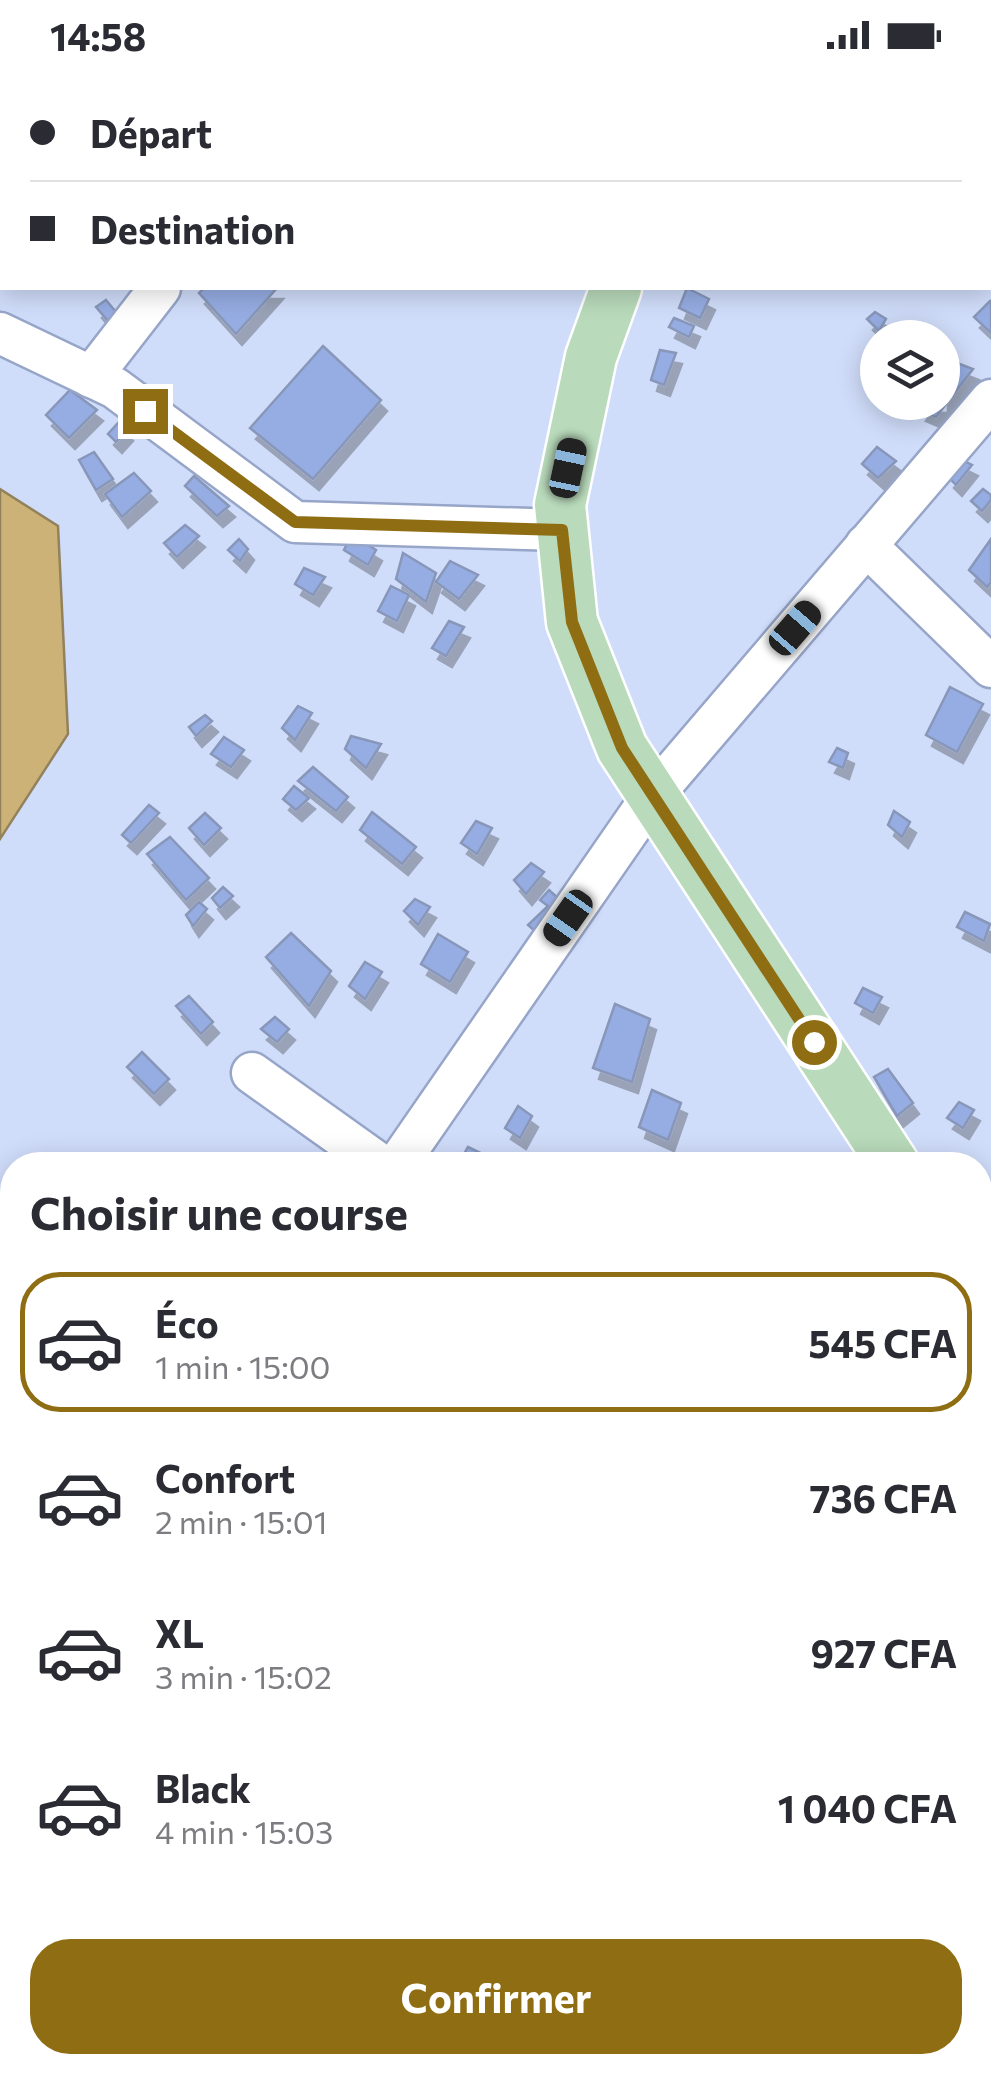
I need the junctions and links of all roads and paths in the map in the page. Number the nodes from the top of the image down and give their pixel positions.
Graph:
1 (158, 290) edge
2 (615, 290) edge
3 (0, 333) edge
4 (91, 377) junction
5 (991, 400) edge
6 (562, 530) junction
7 (866, 545) junction
8 (991, 667) edge
9 (653, 795) junction
10 (252, 1072) dead end
11 (363, 1152) edge
12 (406, 1152) edge
13 (886, 1152) edge

1 - 4 street
2 - 6 main road
3 - 4 street
4 - 6 street
5 - 7 street
6 - 9 main road
7 - 8 street
7 - 9 street
9 - 12 street
9 - 13 main road
10 - 11 street

